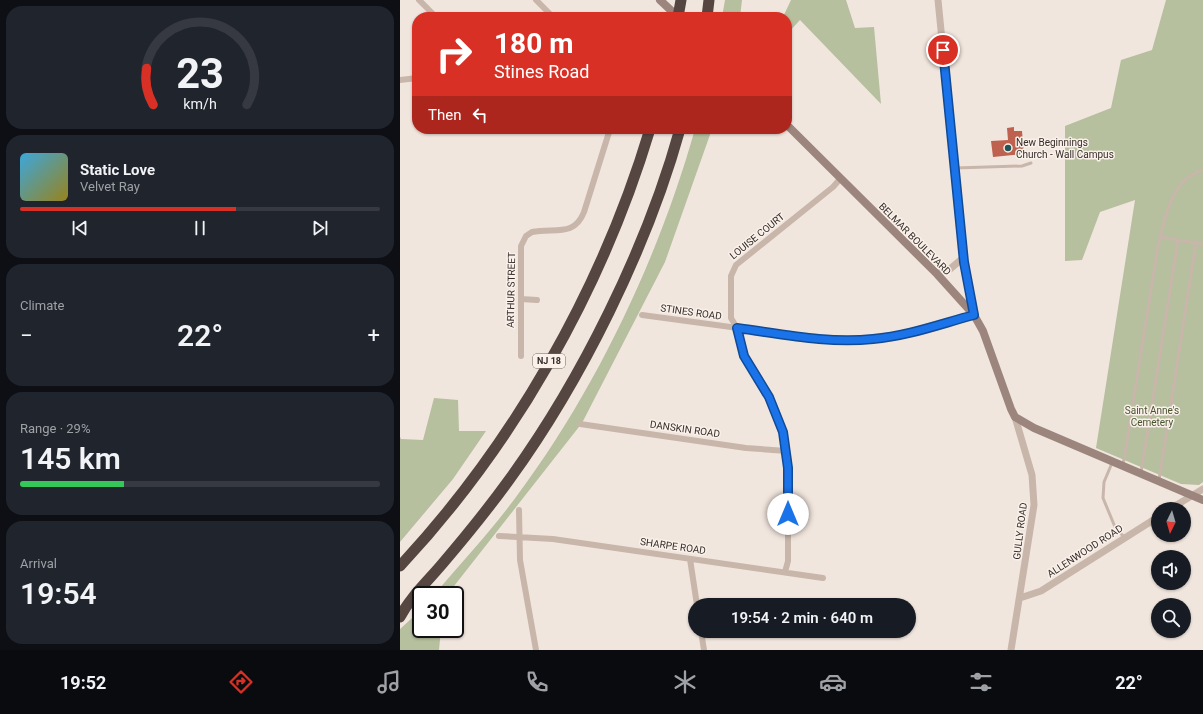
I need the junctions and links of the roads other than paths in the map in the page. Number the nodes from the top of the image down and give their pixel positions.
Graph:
1 (419, 0) edge
2 (536, 0) edge
3 (681, 0) edge
4 (709, 0) edge
5 (938, 0) edge
6 (663, 2) edge
7 (431, 12) edge
8 (548, 12) edge
9 (673, 12) edge
10 (679, 12) edge
11 (708, 12) edge
12 (412, 79) edge
13 (400, 80) edge
14 (792, 130) edge
15 (608, 134) edge
16 (648, 134) edge
17 (678, 134) edge
18 (1031, 163) dead end
19 (954, 168) junction
20 (1203, 170) edge
21 (840, 179) junction
22 (1160, 237) junction
23 (1178, 240) junction
24 (1196, 242) junction
25 (1203, 244) edge
26 (963, 258) junction
27 (936, 273) junction
28 (521, 299) junction
29 (537, 300) dead end
30 (642, 315) dead end
31 (974, 315) junction
32 (737, 328) junction
33 (521, 356) dead end
34 (1015, 417) junction
35 (580, 424) dead end
36 (787, 451) junction
37 (1113, 462) junction
38 (1123, 466) junction
39 (1141, 474) junction
40 (1158, 481) junction
41 (1203, 489) edge
42 (1193, 496) junction
43 (1203, 500) edge
44 (1182, 502) edge
45 (519, 510) dead end
46 (1151, 521) edge
47 (499, 536) dead end
48 (519, 537) junction
49 (1124, 537) junction
50 (690, 559) junction
51 (400, 566) edge
52 (785, 572) junction
53 (823, 578) dead end
54 (696, 598) edge
55 (1020, 598) junction
56 (404, 607) edge
57 (400, 617) edge
58 (702, 638) edge
59 (536, 650) edge
60 (704, 650) edge
61 (1011, 650) edge

1 - 7 street
2 - 8 street
3 - 10 highway
4 - 11 highway
5 - 19 street
6 - 9 main road
12 - 13 street
14 - 21 main road, BELMAR BOULEVARD
15 - 28 street, ARTHUR STREET
16 - 51 highway, NJ 18
17 - 56 highway, NJ 18
18 - 19 lane
19 - 26 street
20 - 22 lane
21 - 27 main road, BELMAR BOULEVARD
21 - 32 street, LOUISE COURT
22 - 23 lane
22 - 38 lane
23 - 24 lane
23 - 39 lane
24 - 25 lane
24 - 40 lane
26 - 27 street
26 - 31 street
27 - 31 main road, BELMAR BOULEVARD
28 - 29 street
28 - 33 street, ARTHUR STREET
30 - 32 street, STINES ROAD
31 - 32 street, STINES ROAD
31 - 34 main road, BELMAR BOULEVARD
32 - 36 street, LOUISE COURT
34 - 37 main road
34 - 55 street, GULLY ROAD
35 - 36 street, DANSKIN ROAD
36 - 52 street, LOUISE COURT
37 - 38 main road
37 - 49 lane
38 - 39 main road
39 - 40 main road
40 - 42 main road
41 - 42 street
42 - 43 main road
42 - 44 street
45 - 48 street
46 - 49 street, ALLENWOOD ROAD
47 - 48 street, SHARPE ROAD
48 - 50 street, SHARPE ROAD
48 - 59 street
49 - 55 street, ALLENWOOD ROAD
50 - 52 street, SHARPE ROAD
50 - 54 street
52 - 53 street, SHARPE ROAD
55 - 61 street, GULLY ROAD
56 - 57 highway
58 - 60 street

